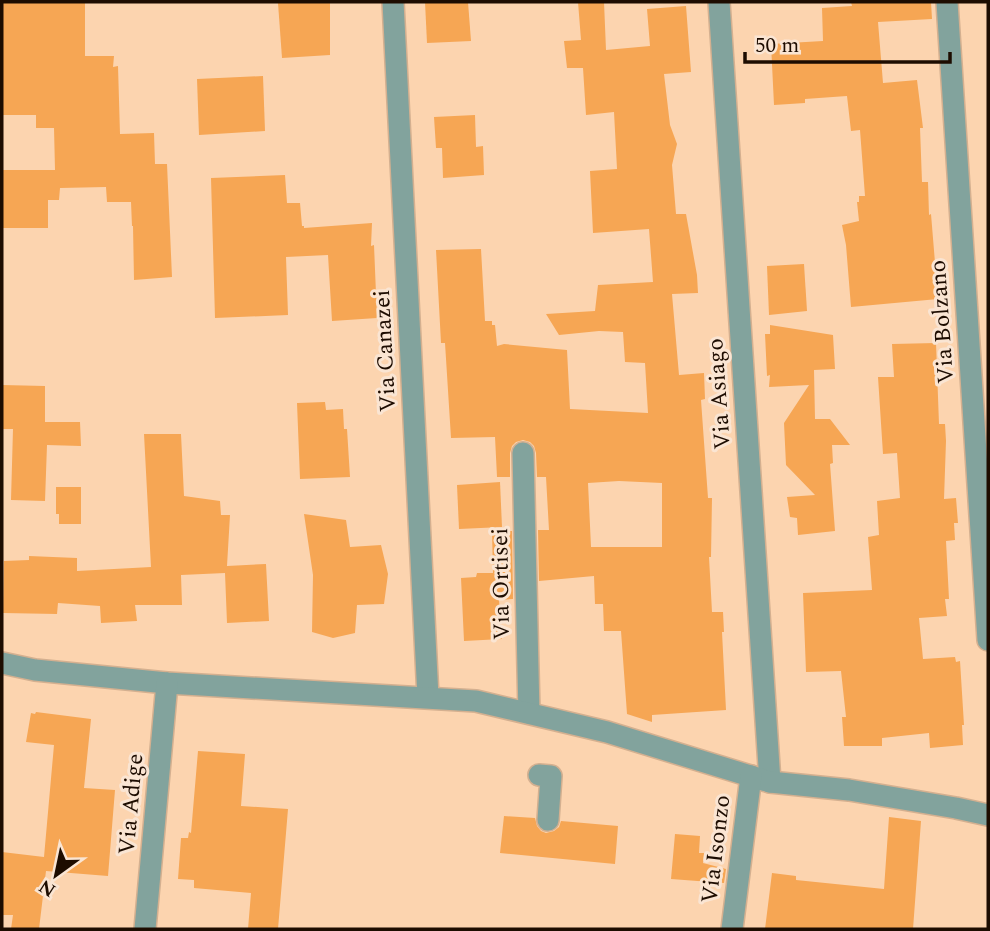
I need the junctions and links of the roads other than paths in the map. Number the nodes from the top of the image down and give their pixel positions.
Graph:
1 (393, 2) edge
2 (719, 2) edge
3 (947, 2) edge
4 (523, 453) dead end
5 (988, 640) edge
6 (2, 663) edge
7 (167, 682) junction
8 (428, 697) junction
9 (529, 713) junction
10 (539, 775) dead end
11 (760, 779) junction
12 (988, 815) edge
13 (548, 820) dead end
14 (145, 929) edge
15 (732, 929) edge

1 - 8 street, Via Canazei
2 - 11 street, Via Asiago
3 - 5 street, Via Bolzano
4 - 9 street, Via Ortisei
6 - 7 street
7 - 8 street
7 - 14 street, Via Adige
8 - 9 street
9 - 11 street
10 - 13 street
11 - 12 street
11 - 15 street, Via Isonzo

